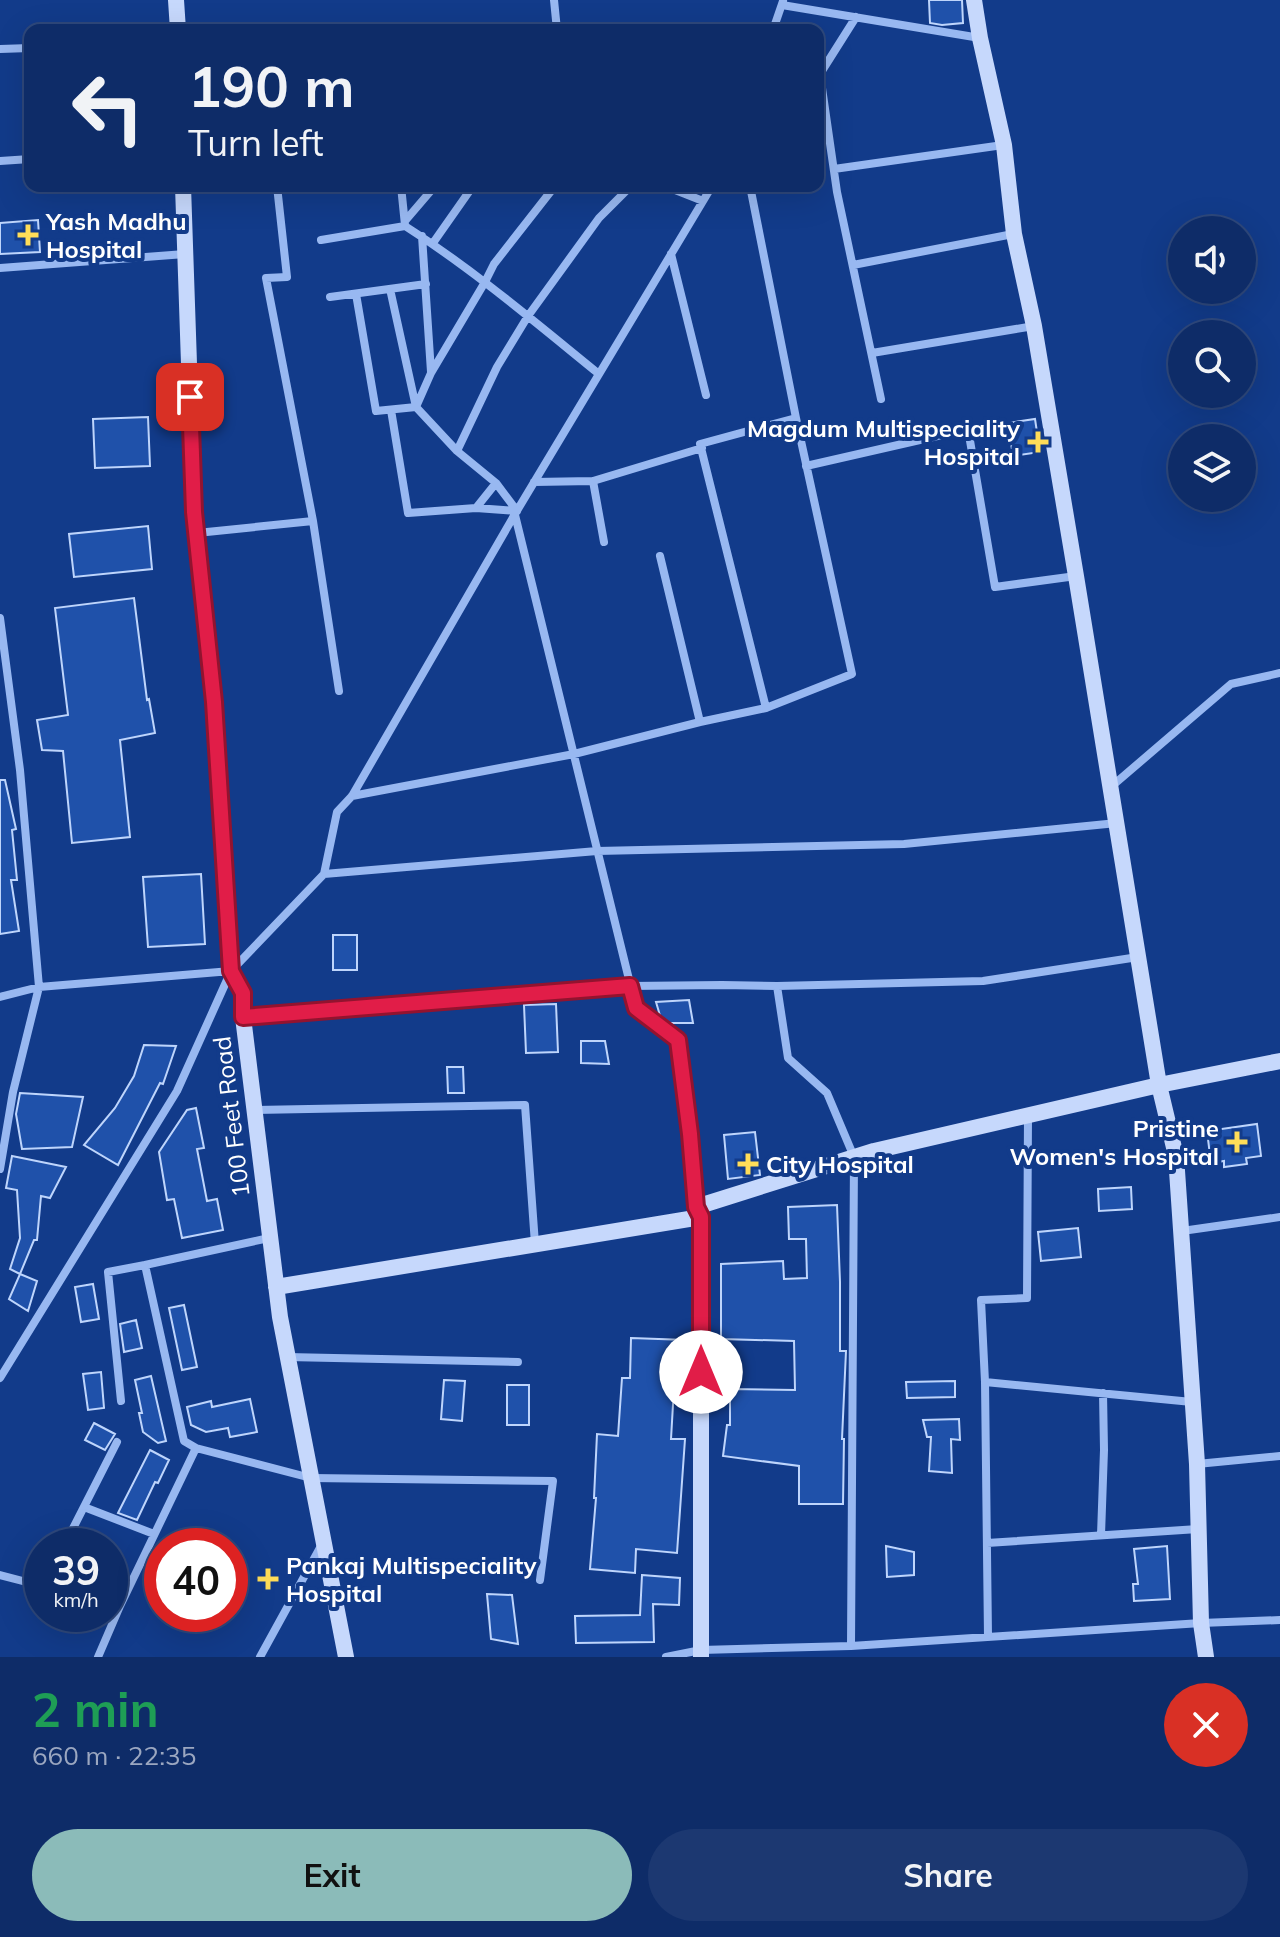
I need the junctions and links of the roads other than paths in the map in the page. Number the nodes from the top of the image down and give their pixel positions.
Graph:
1 (176, 0) edge
2 (554, 0) edge
3 (974, 0) edge
4 (782, 2) edge
5 (856, 17) junction
6 (178, 24) edge
7 (556, 24) edge
8 (775, 24) edge
9 (980, 38) junction
10 (24, 48) edge
11 (0, 49) edge
12 (824, 68) edge
13 (824, 101) edge
14 (1004, 145) junction
15 (24, 159) edge
16 (0, 161) edge
17 (834, 169) junction
18 (183, 192) edge
19 (278, 192) edge
20 (402, 192) edge
21 (430, 192) edge
22 (469, 192) edge
23 (550, 192) edge
24 (625, 192) edge
25 (680, 192) edge
26 (708, 192) edge
27 (751, 192) edge
28 (703, 201) junction
29 (405, 224) junction
30 (1014, 234) junction
31 (422, 236) junction
32 (321, 240) dead end
33 (433, 243) junction
34 (185, 254) junction
35 (671, 254) junction
36 (853, 265) junction
37 (0, 268) edge
38 (485, 282) junction
39 (426, 284) junction
40 (390, 289) junction
41 (356, 294) junction
42 (330, 297) dead end
43 (528, 316) junction
44 (1034, 326) junction
45 (872, 353) junction
46 (431, 373) junction
47 (599, 374) junction
48 (706, 395) dead end
49 (881, 399) dead end
50 (416, 407) junction
51 (391, 410) junction
52 (796, 418) junction
53 (702, 448) junction
54 (457, 451) junction
55 (806, 466) junction
56 (593, 481) junction
57 (534, 482) junction
58 (496, 483) junction
59 (476, 508) junction
60 (516, 513) junction
61 (313, 521) junction
62 (197, 533) junction
63 (604, 542) dead end
64 (660, 556) dead end
65 (1076, 576) junction
66 (0, 618) edge
67 (1280, 673) edge
68 (339, 691) dead end
69 (766, 708) junction
70 (700, 722) junction
71 (574, 754) junction
72 (1112, 786) junction
73 (352, 796) junction
74 (1118, 823) junction
75 (597, 851) junction
76 (324, 874) junction
77 (1139, 957) junction
78 (231, 971) junction
79 (630, 986) junction
80 (777, 986) junction
81 (39, 987) junction
82 (0, 997) edge
83 (243, 1017) junction
84 (1280, 1061) edge
85 (1159, 1085) junction
86 (255, 1110) junction
87 (1028, 1116) junction
88 (854, 1157) junction
89 (0, 1169) edge
90 (698, 1212) junction
91 (1280, 1217) edge
92 (1181, 1231) junction
93 (269, 1238) junction
94 (535, 1244) junction
95 (145, 1265) junction
96 (276, 1287) junction
97 (287, 1357) junction
98 (518, 1362) dead end
99 (0, 1378) edge
100 (985, 1382) junction
101 (1103, 1393) junction
102 (121, 1401) dead end
103 (1193, 1402) junction
104 (117, 1442) dead end
105 (196, 1448) junction
106 (1280, 1456) edge
107 (1197, 1464) junction
108 (311, 1478) junction
109 (84, 1507) junction
110 (73, 1528) edge
111 (157, 1528) edge
112 (1199, 1529) junction
113 (144, 1530) edge
114 (1101, 1535) junction
115 (323, 1542) junction
116 (987, 1543) junction
117 (144, 1552) edge
118 (0, 1575) edge
119 (540, 1580) dead end
120 (24, 1581) edge
121 (128, 1581) edge
122 (1280, 1620) edge
123 (1201, 1623) junction
124 (106, 1632) edge
125 (988, 1637) junction
126 (851, 1646) junction
127 (701, 1653) edge
128 (98, 1657) edge
129 (260, 1657) edge
130 (346, 1657) edge
131 (666, 1657) edge
132 (1206, 1657) edge

1 - 6 street
2 - 7 street
3 - 9 street
4 - 5 street
4 - 8 street
5 - 9 street
5 - 12 street
9 - 14 street
10 - 11 street
13 - 17 street
14 - 17 street
14 - 30 street
15 - 16 street
17 - 36 street
18 - 34 street, 100 Feet Road
19 - 61 street
20 - 29 street
21 - 29 street
22 - 33 street
23 - 38 street
24 - 43 street
25 - 28 street
26 - 28 street
27 - 52 street
28 - 35 street
29 - 31 street
29 - 32 street
30 - 36 street
30 - 44 street
31 - 33 street
31 - 39 street
33 - 38 street
34 - 37 street
34 - 62 street, 100 Feet Road
35 - 47 street
35 - 48 street
36 - 45 street
38 - 43 street
38 - 46 street
39 - 40 street
39 - 46 street
40 - 41 street
40 - 50 street
41 - 42 street
41 - 51 street
43 - 47 street
43 - 54 street
44 - 45 street
44 - 65 street
45 - 49 street
46 - 50 street
47 - 57 street
50 - 51 street
50 - 54 street
51 - 59 street
52 - 53 street
52 - 55 street
53 - 56 street
53 - 69 street
54 - 58 street
55 - 65 street
55 - 69 street
56 - 57 street
56 - 63 street
57 - 60 street
58 - 59 street
58 - 60 street
59 - 60 street
60 - 71 street
60 - 73 street
61 - 62 street
61 - 68 street
62 - 78 street, 100 Feet Road
64 - 70 street
65 - 72 street
66 - 81 street
67 - 72 street
69 - 70 street
70 - 71 street
71 - 73 street
71 - 75 street
72 - 74 street
73 - 76 street
74 - 75 street
74 - 77 street
75 - 76 street
75 - 79 street
76 - 78 street
77 - 80 street
77 - 85 street
78 - 81 street
78 - 83 street, 100 Feet Road
78 - 99 street
79 - 80 street
79 - 83 street
79 - 90 street
80 - 88 street
81 - 82 street
81 - 89 street
83 - 86 street, 100 Feet Road
84 - 85 street
85 - 87 street
85 - 92 street
86 - 93 street, 100 Feet Road
86 - 94 street
87 - 88 street
87 - 100 street
88 - 90 street
88 - 126 street
90 - 94 street
90 - 127 street
91 - 92 street
92 - 103 street
93 - 95 street
93 - 96 street, 100 Feet Road
94 - 96 street
95 - 102 street
95 - 105 street
96 - 97 street, 100 Feet Road
97 - 98 street
97 - 108 street, 100 Feet Road
100 - 101 street
100 - 116 street
101 - 103 street
101 - 114 street
103 - 107 street
104 - 109 street
105 - 108 street
105 - 111 street
106 - 107 street
107 - 112 street
108 - 115 street, 100 Feet Road
108 - 119 street
109 - 110 street
109 - 113 street
112 - 114 street
112 - 123 street
114 - 116 street
115 - 129 street
115 - 130 street, 100 Feet Road
116 - 125 street
117 - 121 street
118 - 120 street
122 - 123 street
123 - 125 street
123 - 132 street
124 - 128 street
125 - 126 street
126 - 127 street
127 - 131 street

